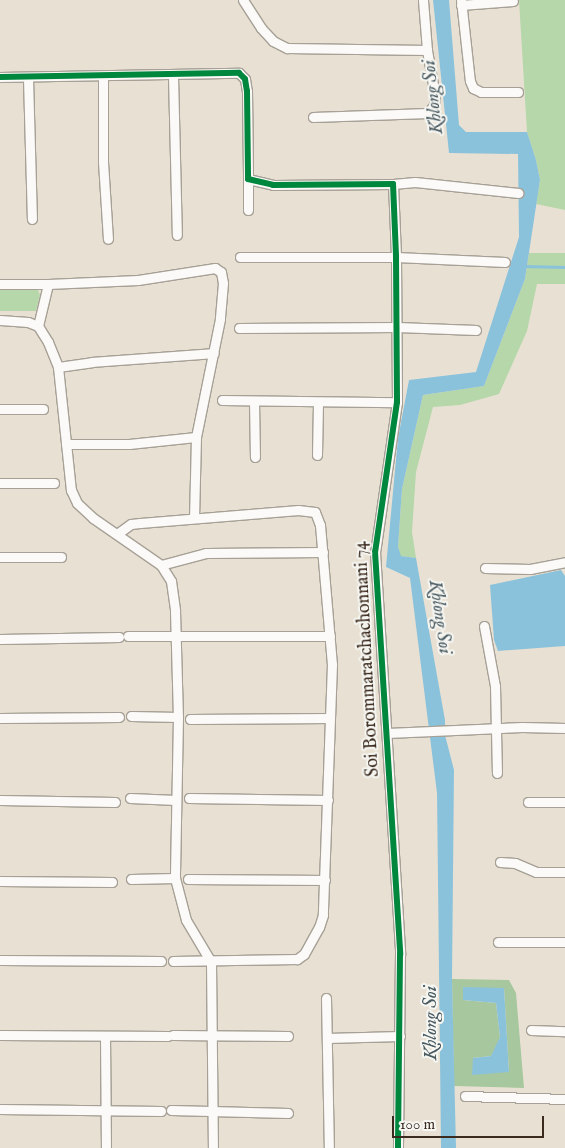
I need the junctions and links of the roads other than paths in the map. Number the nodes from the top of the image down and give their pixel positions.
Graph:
1 (243, 0) edge
2 (423, 0) edge
3 (513, 1) edge
4 (461, 2) edge
5 (427, 50) junction
6 (103, 76) junction
7 (173, 76) junction
8 (0, 77) edge
9 (28, 78) junction
10 (518, 92) dead end
11 (313, 117) dead end
12 (248, 179) junction
13 (393, 184) junction
14 (518, 193) dead end
15 (248, 210) dead end
16 (32, 219) dead end
17 (178, 235) dead end
18 (108, 239) dead end
19 (240, 257) dead end
20 (396, 257) junction
21 (505, 262) dead end
22 (0, 284) edge
23 (48, 284) junction
24 (0, 320) edge
25 (38, 326) junction
26 (397, 327) junction
27 (238, 328) dead end
28 (476, 330) dead end
29 (214, 354) junction
30 (58, 367) junction
31 (222, 400) dead end
32 (254, 401) junction
33 (318, 402) junction
34 (396, 402) junction
35 (0, 409) edge
36 (43, 409) dead end
37 (196, 437) junction
38 (66, 444) junction
39 (317, 455) dead end
40 (255, 457) dead end
41 (0, 483) edge
42 (54, 483) dead end
43 (194, 518) junction
44 (117, 534) junction
45 (323, 552) junction
46 (0, 557) edge
47 (61, 557) dead end
48 (565, 562) edge
49 (161, 565) junction
50 (485, 568) dead end
51 (484, 626) dead end
52 (128, 636) dead end
53 (175, 636) junction
54 (330, 636) junction
55 (118, 637) dead end
56 (0, 638) edge
57 (131, 716) dead end
58 (119, 717) dead end
59 (178, 717) junction
60 (0, 718) edge
61 (330, 718) junction
62 (190, 719) dead end
63 (565, 728) edge
64 (497, 729) junction
65 (387, 733) junction
66 (497, 773) dead end
67 (130, 798) dead end
68 (190, 798) dead end
69 (0, 800) edge
70 (176, 800) junction
71 (328, 800) junction
72 (115, 802) dead end
73 (528, 802) dead end
74 (565, 802) edge
75 (500, 862) dead end
76 (565, 872) edge
77 (175, 878) junction
78 (131, 879) dead end
79 (188, 879) dead end
80 (324, 880) junction
81 (0, 881) edge
82 (112, 882) dead end
83 (498, 942) dead end
84 (565, 942) edge
85 (0, 960) edge
86 (161, 961) dead end
87 (173, 961) dead end
88 (211, 962) junction
89 (326, 998) dead end
90 (531, 1030) dead end
91 (565, 1031) edge
92 (212, 1034) junction
93 (0, 1035) edge
94 (105, 1036) junction
95 (288, 1036) dead end
96 (400, 1036) junction
97 (327, 1038) junction
98 (465, 1096) dead end
99 (565, 1099) edge
100 (0, 1109) edge
101 (105, 1110) junction
102 (171, 1110) dead end
103 (161, 1111) dead end
104 (214, 1111) junction
105 (288, 1113) dead end
106 (106, 1148) edge
107 (213, 1148) edge
108 (329, 1148) edge
109 (398, 1148) edge

1 - 5 street
2 - 5 street
3 - 4 street
4 - 10 street
5 - 11 street
6 - 7 street
6 - 9 street
6 - 18 street
7 - 12 street
7 - 17 street
8 - 9 street
9 - 16 street
12 - 13 street
12 - 15 street
13 - 14 street
13 - 20 street, Soi Borommaratchachonnani 74
19 - 20 street
20 - 21 street
20 - 26 street, Soi Borommaratchachonnani 74
22 - 23 street
23 - 25 street
23 - 29 street
24 - 25 street
25 - 30 street
26 - 27 street
26 - 28 street
26 - 34 street, Soi Borommaratchachonnani 74
29 - 30 street
29 - 37 street
30 - 38 street
31 - 32 street
32 - 33 street
32 - 40 street
33 - 34 street
33 - 39 street
34 - 65 street, Soi Borommaratchachonnani 74
35 - 36 street
37 - 38 street
37 - 43 street
38 - 44 street
41 - 42 street
43 - 44 street
43 - 45 street
44 - 49 street
45 - 49 street
45 - 54 street
46 - 47 street
48 - 50 street
49 - 53 street
51 - 64 street
52 - 53 street
53 - 54 street
53 - 59 street
54 - 61 street
55 - 56 street
57 - 59 street
58 - 60 street
59 - 70 street
61 - 62 street
61 - 71 street
63 - 64 street
64 - 65 street
64 - 66 street
65 - 96 street, Soi Borommaratchachonnani 74
67 - 70 street
68 - 71 street
69 - 72 street
70 - 77 street
71 - 80 street
73 - 74 street
75 - 76 street
77 - 78 street
77 - 88 street
79 - 80 street
80 - 88 street
81 - 82 street
83 - 84 street
85 - 86 street
87 - 88 street
88 - 92 street
89 - 97 street
90 - 91 street
92 - 94 street
92 - 95 street
92 - 104 street
93 - 94 street
94 - 101 street
96 - 97 street
96 - 109 street, Soi Borommaratchachonnani 74
97 - 108 street
98 - 99 street
100 - 101 street
101 - 103 street
101 - 106 street
102 - 104 street
104 - 105 street
104 - 107 street

